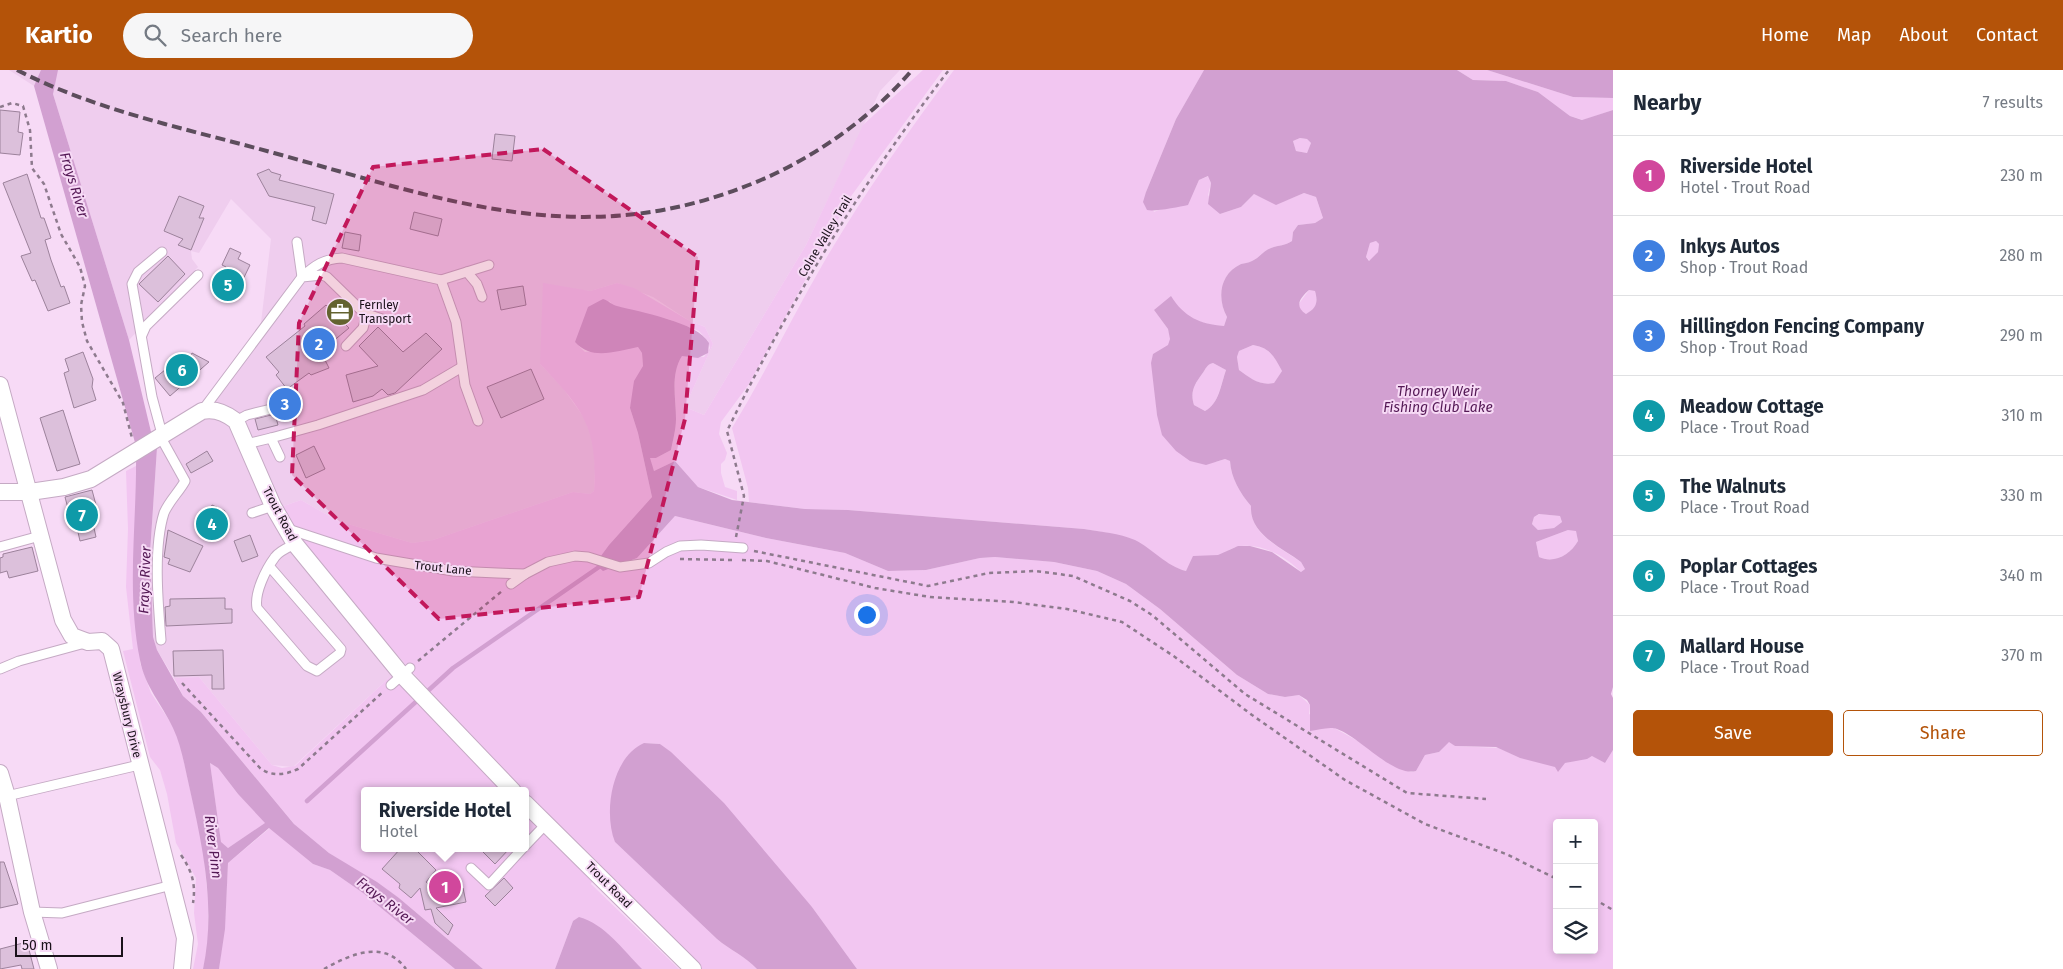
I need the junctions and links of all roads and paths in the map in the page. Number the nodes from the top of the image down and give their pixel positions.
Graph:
1 (949, 70) edge
2 (0, 107) edge
3 (298, 242) dead end
4 (162, 252) dead end
5 (489, 265) dead end
6 (467, 272) junction
7 (198, 275) dead end
8 (302, 277) junction
9 (441, 280) junction
10 (482, 297) dead end
11 (364, 313) junction
12 (382, 319) dead end
13 (142, 336) junction
14 (346, 346) dead end
15 (462, 367) junction
16 (0, 385) edge
17 (272, 409) dead end
18 (202, 411) junction
19 (236, 421) junction
20 (478, 421) dead end
21 (161, 435) junction
22 (271, 438) junction
23 (246, 444) junction
24 (136, 451) junction
25 (280, 457) dead end
26 (0, 492) edge
27 (30, 492) junction
28 (273, 506) junction
29 (252, 513) dead end
30 (288, 528) junction
31 (40, 536) junction
32 (736, 536) dead end
33 (295, 544) junction
34 (0, 547) edge
35 (743, 548) joint
36 (658, 557) junction
37 (270, 567) junction
38 (525, 574) junction
39 (511, 584) joint
40 (161, 640) dead end
41 (88, 642) junction
42 (0, 670) edge
43 (403, 677) junction
44 (182, 684) dead end
45 (140, 765) junction
46 (0, 773) edge
47 (509, 787) edge
48 (7, 796) junction
49 (1486, 799) dead end
50 (529, 807) edge
51 (546, 824) junction
52 (529, 842) edge
53 (519, 852) edge
54 (471, 868) dead end
55 (1553, 877) edge
56 (172, 885) junction
57 (1598, 901) edge
58 (1613, 910) edge
59 (32, 912) junction
60 (49, 969) edge
61 (182, 969) edge
62 (324, 969) edge
63 (406, 969) edge
64 (693, 969) edge

1 - 32 path, Colne Valley Trail
2 - 24 path
3 - 8 lane
4 - 13 lane
5 - 6 lane
6 - 9 lane
6 - 10 lane
7 - 13 lane
8 - 9 lane
8 - 11 lane
8 - 18 lane
9 - 15 lane
11 - 12 lane
11 - 14 lane
13 - 21 lane
15 - 20 lane
15 - 22 lane
16 - 27 street, Wraysbury Drive
17 - 19 lane
18 - 19 street
18 - 21 street
19 - 23 street, Trout Road
21 - 24 street
21 - 40 lane
22 - 23 lane
22 - 25 lane
23 - 28 street, Trout Road
24 - 27 street
26 - 27 street
27 - 31 street, Wraysbury Drive
28 - 29 lane
28 - 30 street, Trout Road
30 - 33 street, Trout Road
30 - 38 lane, Trout Lane
31 - 34 lane
31 - 41 street, Wraysbury Drive
33 - 37 lane
33 - 43 street, Trout Road
35 - 36 lane
35 - 49 path
36 - 38 lane, Trout Lane
36 - 55 path
37 - 37 lane
38 - 39 lane
39 - 43 path
41 - 42 lane
41 - 45 street, Wraysbury Drive
43 - 44 path
43 - 47 street, Trout Road
45 - 48 lane
45 - 56 street, Wraysbury Drive
46 - 48 street
48 - 59 street
50 - 51 street, Trout Road
51 - 52 lane
51 - 64 street, Trout Road
53 - 54 lane
56 - 59 lane
56 - 61 street, Wraysbury Drive
57 - 58 path
59 - 60 street
62 - 63 path

